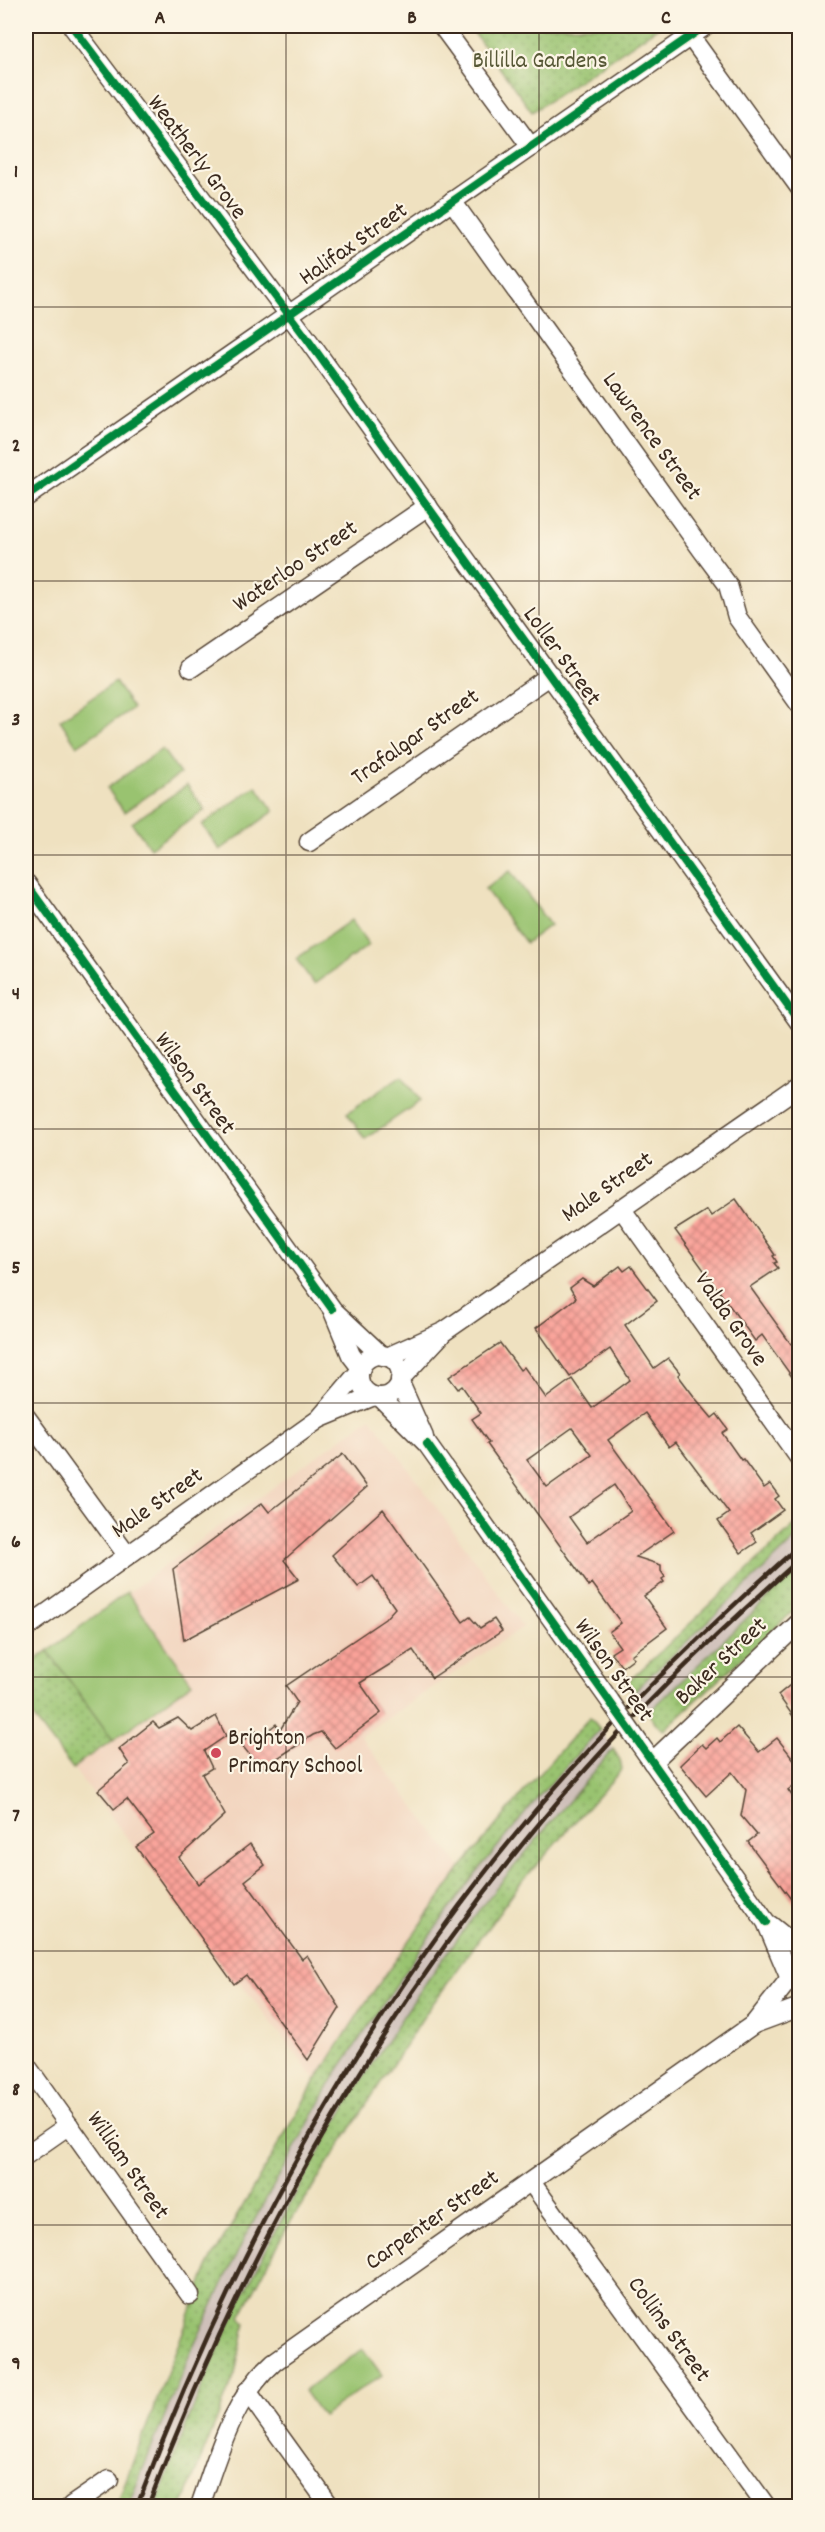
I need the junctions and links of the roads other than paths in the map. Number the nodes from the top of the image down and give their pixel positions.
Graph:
1 (72, 26) edge
2 (442, 26) edge
3 (705, 26) edge
4 (690, 36) junction
5 (531, 147) junction
6 (800, 188) edge
7 (452, 201) junction
8 (289, 314) junction
9 (26, 497) edge
10 (428, 506) junction
11 (191, 668) dead end
12 (551, 675) junction
13 (800, 705) edge
14 (309, 842) dead end
15 (26, 883) edge
16 (800, 1023) edge
17 (800, 1085) edge
18 (621, 1208) junction
19 (332, 1309) junction
20 (445, 1331) junction
21 (385, 1356) junction
22 (360, 1370) junction
23 (400, 1381) junction
24 (377, 1397) junction
25 (26, 1417) edge
26 (319, 1419) junction
27 (427, 1444) junction
28 (800, 1459) edge
29 (127, 1555) junction
30 (800, 1622) edge
31 (26, 1628) edge
32 (652, 1762) junction
33 (766, 1922) junction
34 (800, 1949) edge
35 (792, 1973) edge
36 (800, 2005) edge
37 (754, 2024) junction
38 (26, 2065) edge
39 (69, 2125) junction
40 (26, 2155) edge
41 (531, 2182) junction
42 (190, 2295) dead end
43 (247, 2391) junction
44 (109, 2480) dead end
45 (71, 2506) edge
46 (200, 2506) edge
47 (330, 2506) edge
48 (766, 2506) edge

1 - 8 street, Weatherly Grove
2 - 5 street
3 - 4 street, Halifax Street
4 - 5 street, Halifax Street
4 - 6 street
5 - 7 street, Halifax Street
7 - 8 street, Halifax Street
7 - 13 street, Lawrence Street
8 - 9 street, Halifax Street
8 - 10 street, Loller Street
10 - 11 street, Waterloo Street
10 - 12 street, Loller Street
12 - 14 street, Trafalgar Street
12 - 16 street, Loller Street
15 - 19 street, Wilson Street
17 - 18 street, Male Street
18 - 20 street, Male Street
18 - 28 street, Valda Grove
19 - 21 street, Wilson Street
19 - 22 street, Wilson Street
20 - 21 street, Male Street
20 - 23 street, Male Street
21 - 22 street
21 - 23 street
22 - 24 street
22 - 26 street, Male Street
23 - 24 street
23 - 27 street, Wilson Street
24 - 26 street, Male Street
24 - 27 street, Wilson Street
25 - 29 street
26 - 29 street, Male Street
27 - 32 street, Wilson Street, bridge
29 - 31 street, Male Street
30 - 32 street, Baker Street
32 - 33 street, Wilson Street
33 - 34 street, Wilson Street
33 - 35 street, Wilson Street
35 - 36 street, Wilson Street
35 - 37 street, Carpenter Street
36 - 37 street, Carpenter Street
37 - 41 street, Carpenter Street
38 - 39 street, William Street
39 - 40 street
39 - 42 street, William Street
41 - 43 street, Carpenter Street
41 - 48 street, Collins Street
43 - 46 street, Carpenter Street
43 - 47 street
44 - 45 street

